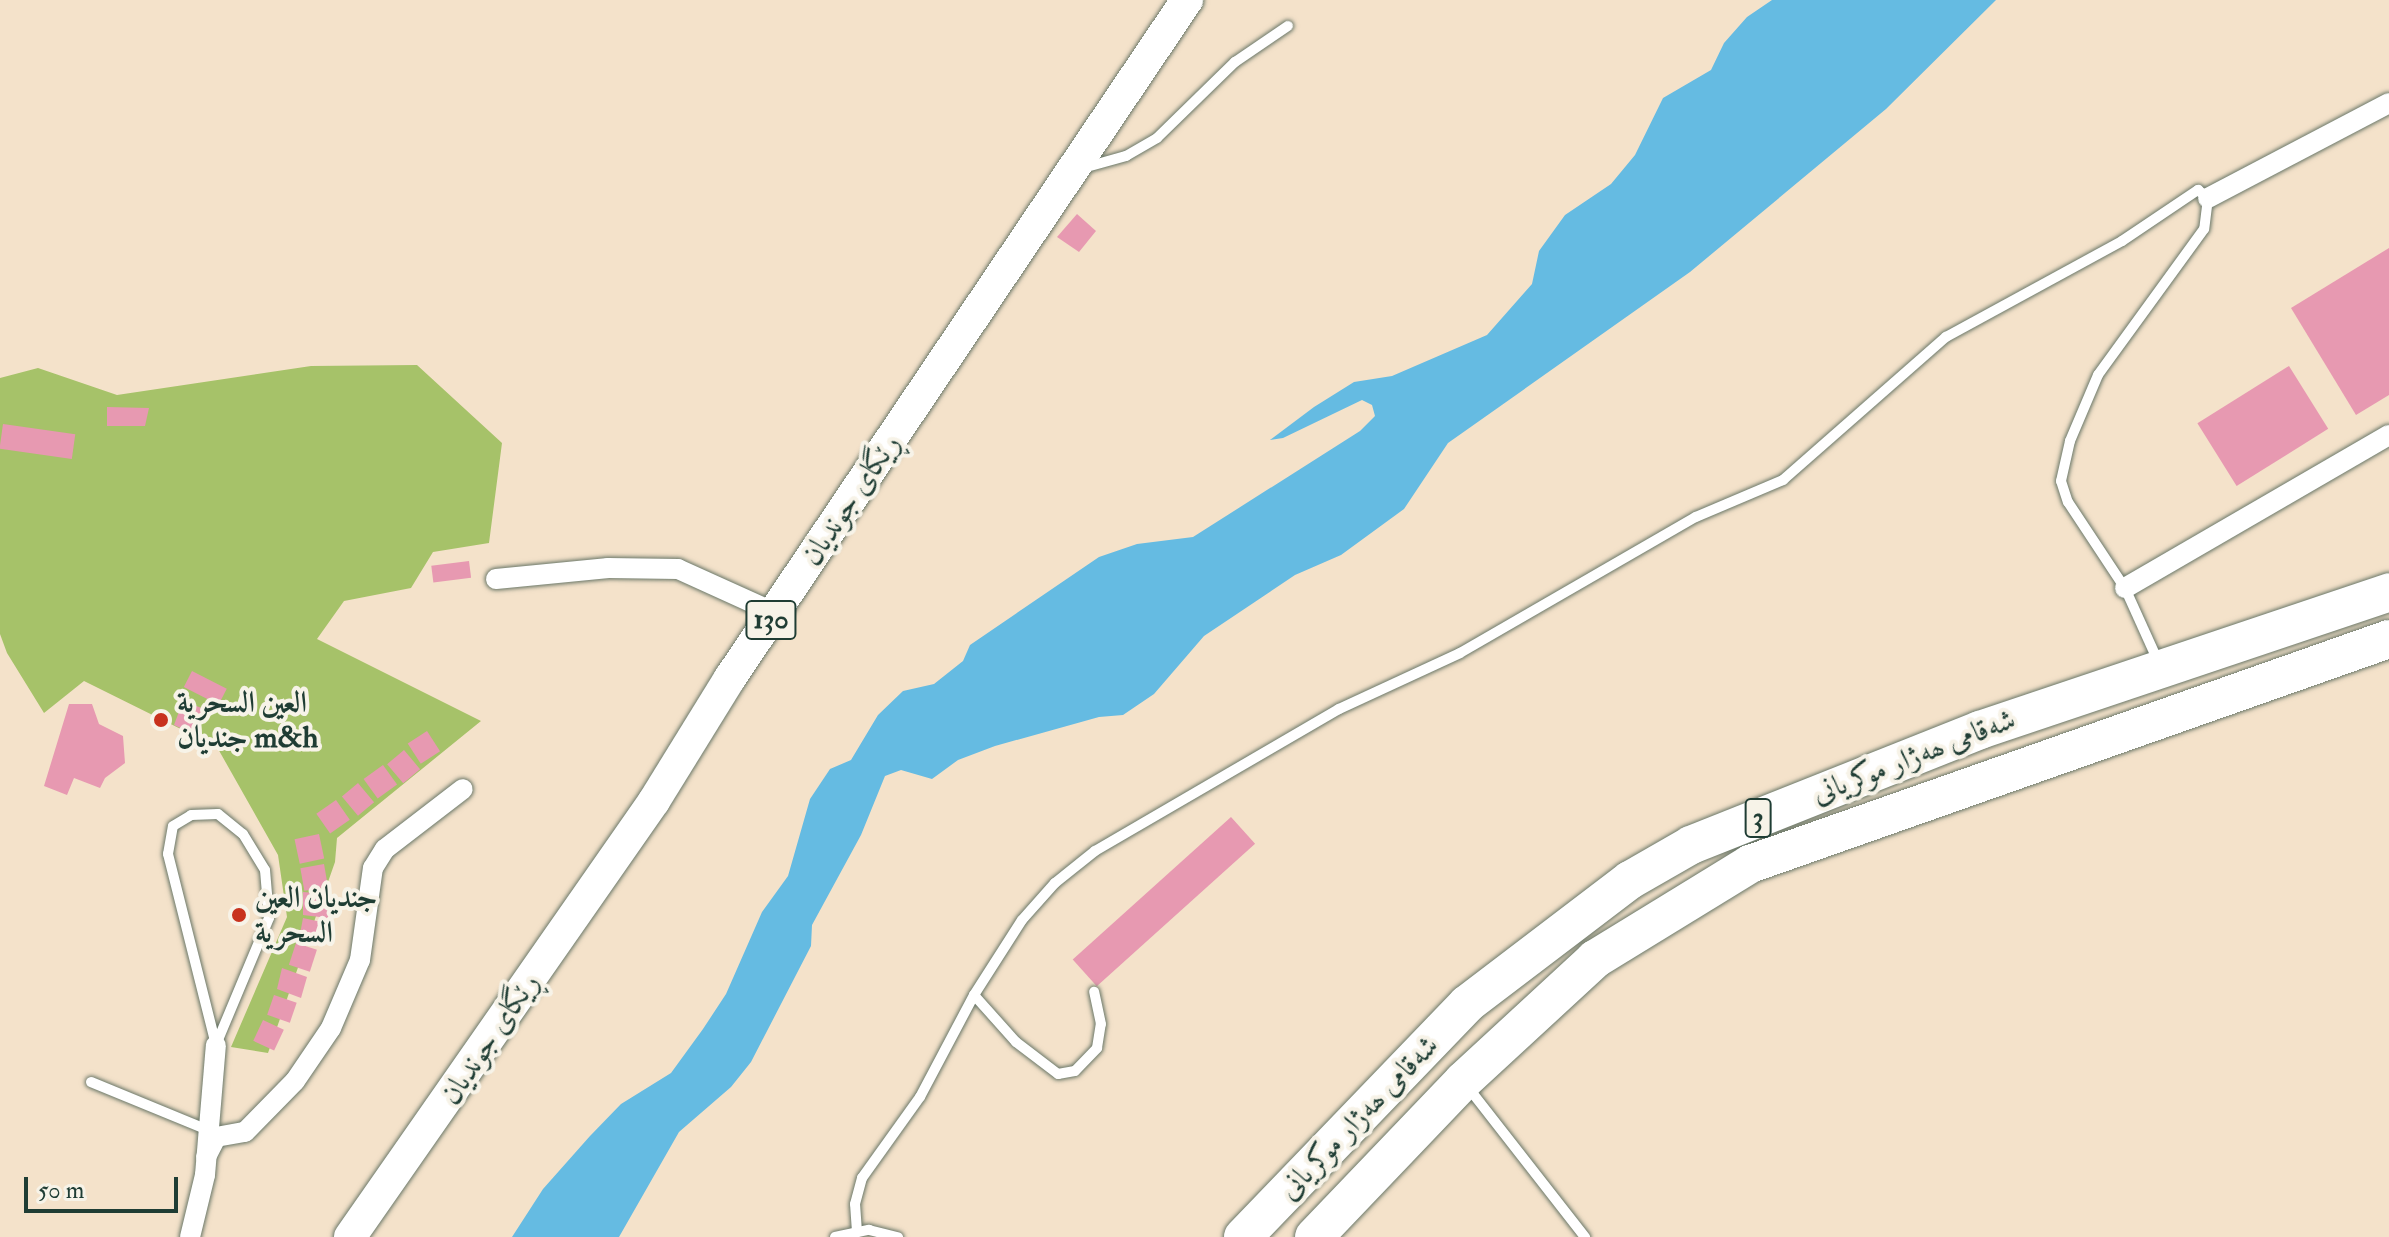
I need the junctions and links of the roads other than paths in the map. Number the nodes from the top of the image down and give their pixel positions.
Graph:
1 (1187, 0) edge
2 (1288, 26) dead end
3 (2389, 103) edge
4 (1073, 170) junction
5 (2208, 198) junction
6 (2389, 435) edge
7 (496, 579) dead end
8 (2125, 588) junction
9 (2389, 592) edge
10 (775, 613) junction
11 (2389, 639) edge
12 (2162, 670) junction
13 (463, 789) dead end
14 (1094, 992) dead end
15 (974, 995) junction
16 (216, 1045) junction
17 (1463, 1081) junction
18 (91, 1082) dead end
19 (208, 1130) junction
20 (206, 1157) junction
21 (857, 1232) junction
22 (190, 1237) edge
23 (350, 1237) edge
24 (835, 1237) edge
25 (898, 1237) edge
26 (1243, 1237) edge
27 (1314, 1237) edge
28 (1585, 1237) edge

1 - 4 main road, ڕێگای جوندیان / 130
2 - 4 lane
3 - 5 street
4 - 10 main road, ڕێگای جوندیان / 130
5 - 8 lane
5 - 15 lane
6 - 8 street
7 - 10 street
8 - 12 lane
9 - 12 highway, شەقامی ھەژار موکریانی / 3
10 - 23 main road, ڕێگای جوندیان / 130
11 - 17 highway, شەقامی ھەژار موکریانی / 3
12 - 26 highway, شەقامی ھەژار موکریانی / 3
13 - 20 street
14 - 15 lane
15 - 21 lane
16 - 16 lane
16 - 19 street
17 - 27 highway, شەقامی ھەژار موکریانی / 3
17 - 28 lane
18 - 19 lane
19 - 20 street
20 - 22 street
21 - 24 lane
21 - 25 lane

